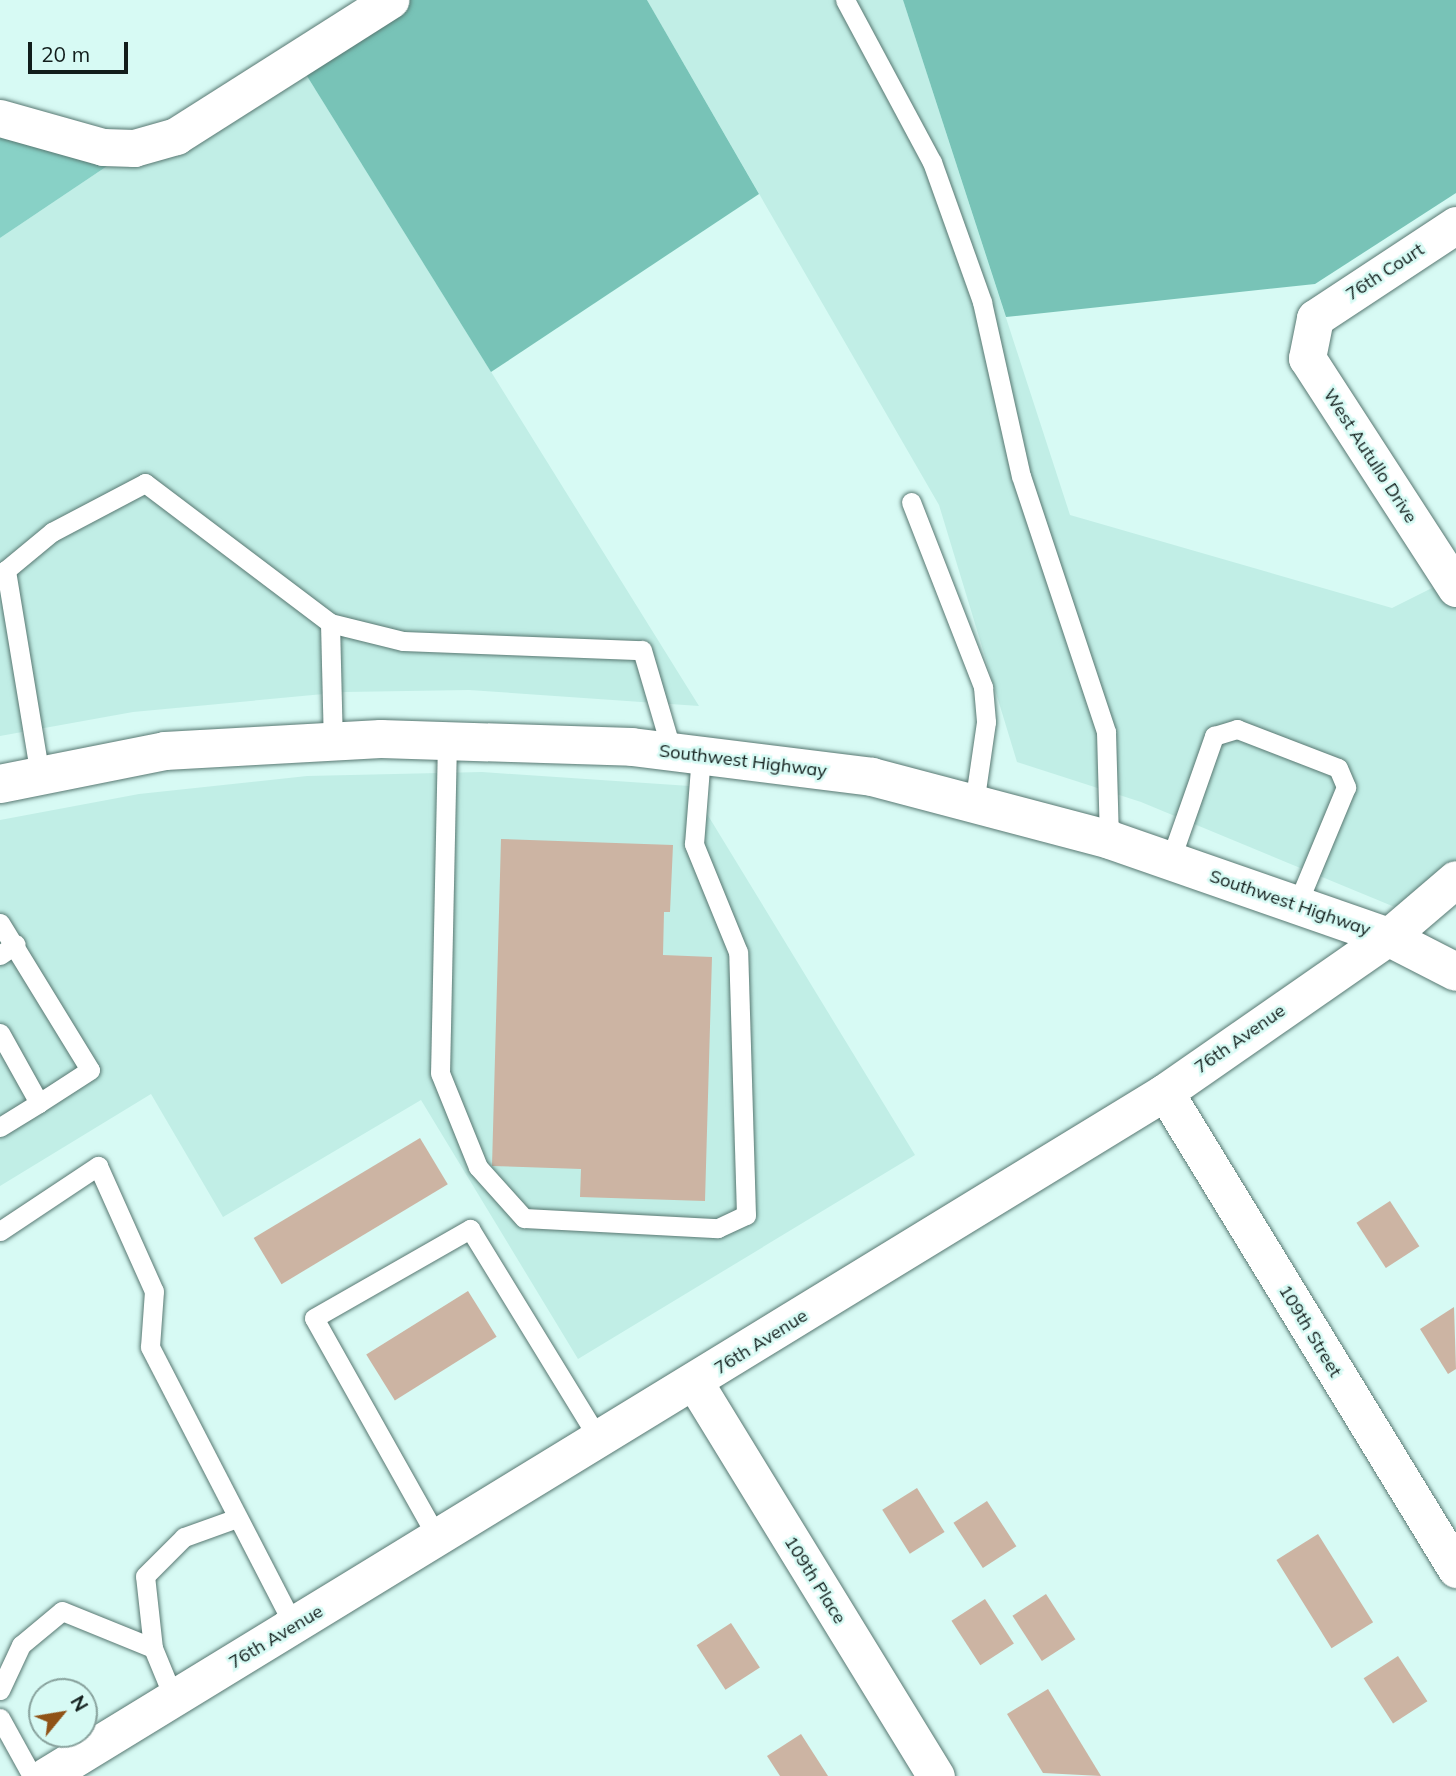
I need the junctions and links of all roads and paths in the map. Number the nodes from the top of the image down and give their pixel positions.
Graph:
1 (390, 0) edge
2 (845, 0) edge
3 (0, 118) edge
4 (1456, 225) edge
5 (1315, 318) joint
6 (911, 502) dead end
7 (1456, 587) edge
8 (330, 623) junction
9 (447, 741) junction
10 (333, 742) junction
11 (686, 754) junction
12 (40, 776) junction
13 (0, 784) edge
14 (974, 804) junction
15 (1109, 840) junction
16 (1170, 861) junction
17 (1456, 879) edge
18 (1297, 905) junction
19 (0, 923) edge
20 (1388, 937) junction
21 (8, 950) edge
22 (1456, 972) edge
23 (1, 1037) edge
24 (1165, 1092) junction
25 (39, 1103) junction
26 (0, 1127) edge
27 (0, 1231) edge
28 (695, 1383) junction
29 (600, 1441) junction
30 (237, 1518) junction
31 (438, 1539) junction
32 (1456, 1569) edge
33 (294, 1626) junction
34 (153, 1648) junction
35 (0, 1690) edge
36 (174, 1699) junction
37 (0, 1718) edge
38 (32, 1776) edge
39 (46, 1776) edge
40 (936, 1776) edge

1 - 3 street
2 - 15 lane
4 - 5 street, 76th Court
5 - 7 street, West Autullo Drive
6 - 14 lane
8 - 10 lane
8 - 11 lane
8 - 12 lane
9 - 10 main road, Southwest Highway
9 - 11 main road, Southwest Highway
9 - 11 lane
10 - 12 main road, Southwest Highway
11 - 14 main road, Southwest Highway
12 - 13 main road, Southwest Highway
14 - 15 main road, Southwest Highway
15 - 16 main road, Southwest Highway
16 - 18 main road, Southwest Highway
16 - 18 lane
17 - 20 street, 76th Avenue
18 - 20 main road, Southwest Highway
19 - 21 lane
20 - 22 main road, Southwest Highway
20 - 24 street, 76th Avenue
21 - 25 lane
23 - 25 lane
24 - 28 street, 76th Avenue
24 - 32 street, 109th Street
25 - 26 lane
27 - 30 lane
28 - 29 street, 76th Avenue
28 - 40 street, 109th Place
29 - 31 street, 76th Avenue
29 - 31 lane
30 - 33 lane
30 - 34 lane
31 - 33 street, 76th Avenue
33 - 36 street, 76th Avenue
34 - 35 lane
34 - 36 lane
36 - 39 street, 76th Avenue
37 - 38 lane

